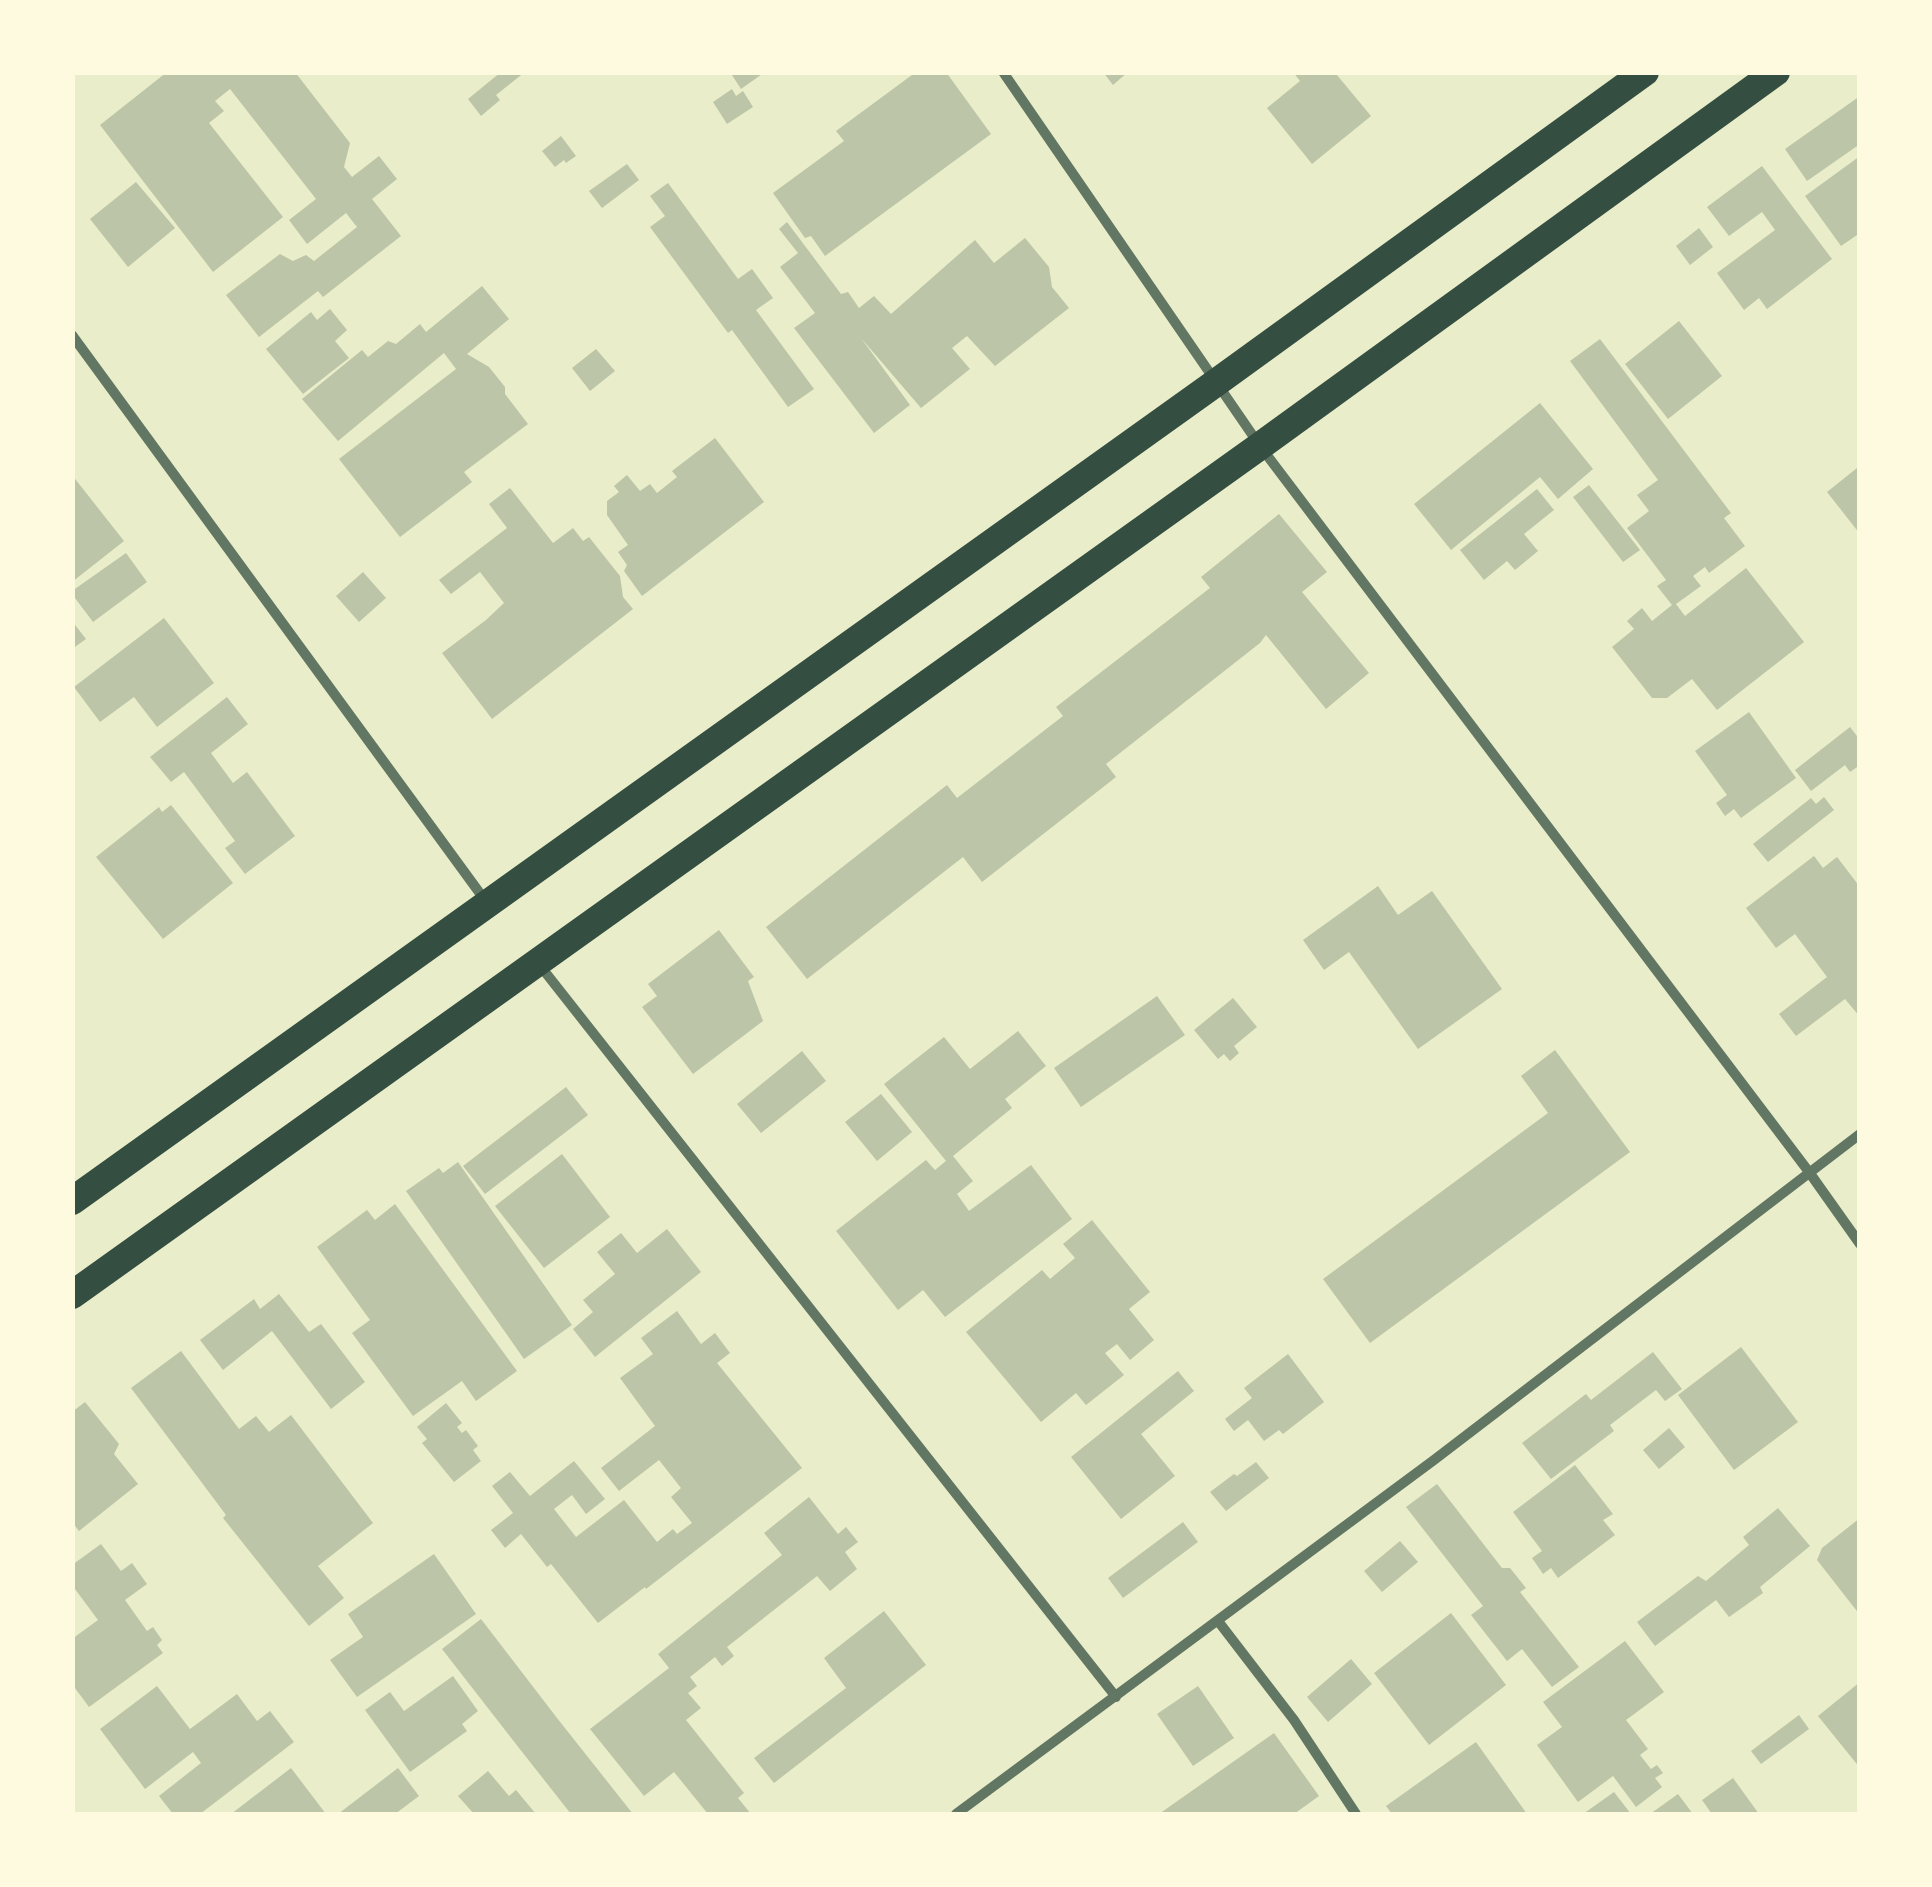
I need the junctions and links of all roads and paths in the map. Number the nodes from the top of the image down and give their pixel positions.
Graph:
1 (1003, 72) edge
2 (1645, 72) edge
3 (1776, 72) edge
4 (72, 335) edge
5 (1218, 382) junction
6 (1260, 446) junction
7 (488, 904) junction
8 (538, 962) junction
9 (1860, 1134) edge
10 (1809, 1172) junction
11 (72, 1202) edge
12 (1860, 1244) edge
13 (72, 1294) edge
14 (1218, 1621) junction
15 (1116, 1697) junction
16 (956, 1814) edge
17 (1356, 1814) edge

1 - 5 street
2 - 5 highway
3 - 6 highway
4 - 7 street
5 - 6 street
5 - 7 highway
6 - 8 highway
6 - 10 street
7 - 11 highway
8 - 13 highway
8 - 15 street
9 - 10 street
10 - 12 street
10 - 14 street
14 - 15 street
14 - 17 street
15 - 16 street

